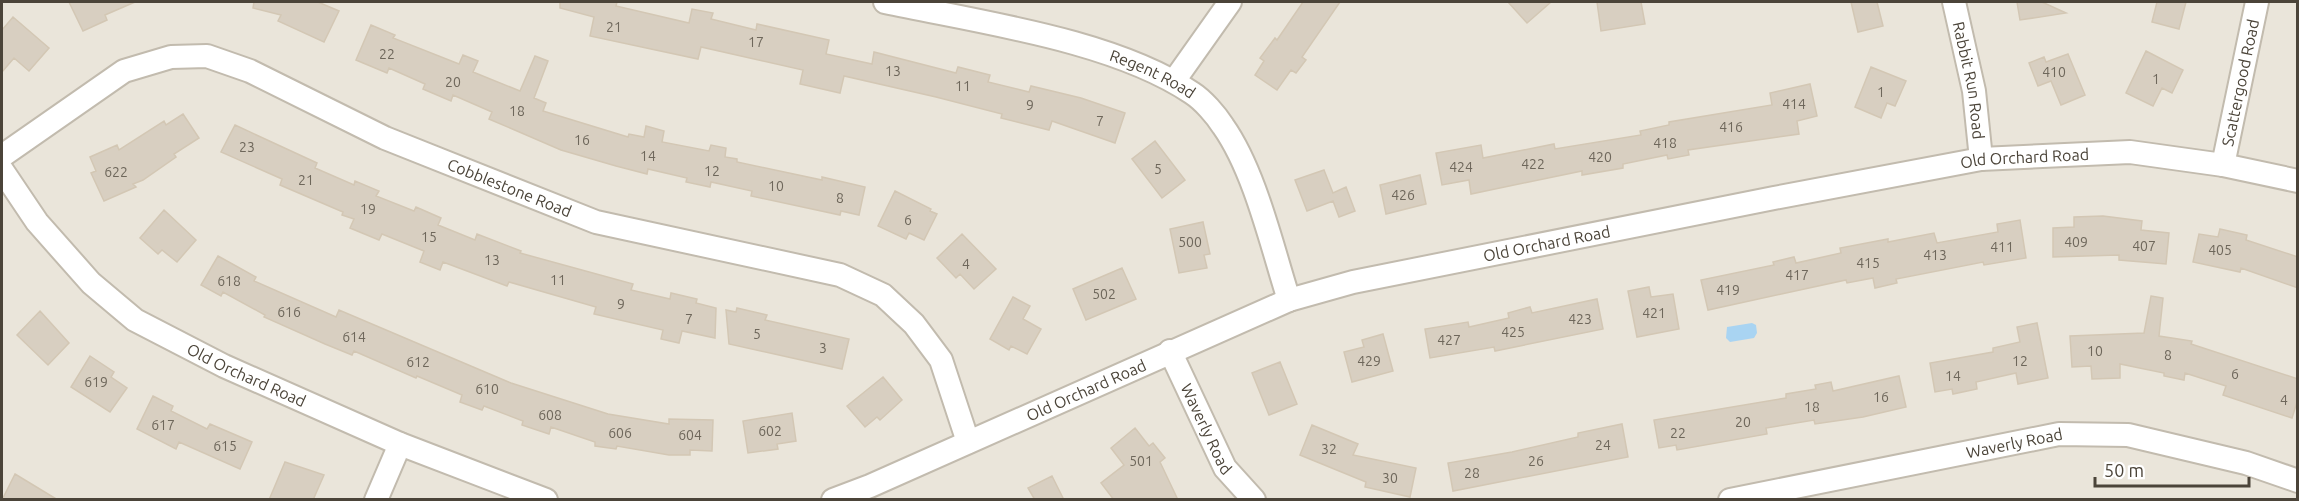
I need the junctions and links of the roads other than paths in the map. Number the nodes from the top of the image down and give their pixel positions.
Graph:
1 (885, 2) edge
2 (1230, 2) edge
3 (1954, 2) edge
4 (2257, 2) edge
5 (1174, 81) junction
6 (2, 156) edge
7 (1981, 159) junction
8 (2223, 165) junction
9 (2, 170) edge
10 (2298, 181) edge
11 (1289, 300) junction
12 (1170, 351) junction
13 (968, 442) junction
14 (400, 444) junction
15 (2298, 481) edge
16 (843, 498) edge
17 (376, 500) edge
18 (546, 500) edge
19 (1254, 500) edge
20 (1730, 500) edge

1 - 5 street, Regent Road
2 - 5 street
3 - 7 street, Rabbit Run Road
4 - 8 street, Scattergood Road
5 - 11 street, Regent Road
6 - 13 street, Cobblestone Road
7 - 8 street, Old Orchard Road
7 - 11 street, Old Orchard Road
8 - 10 street, Old Orchard Road
9 - 14 street, Old Orchard Road
11 - 12 street, Old Orchard Road
12 - 13 street, Old Orchard Road
12 - 19 street, Waverly Road
13 - 16 street, Old Orchard Road
14 - 17 street
14 - 18 street, Old Orchard Road
15 - 20 street, Waverly Road

